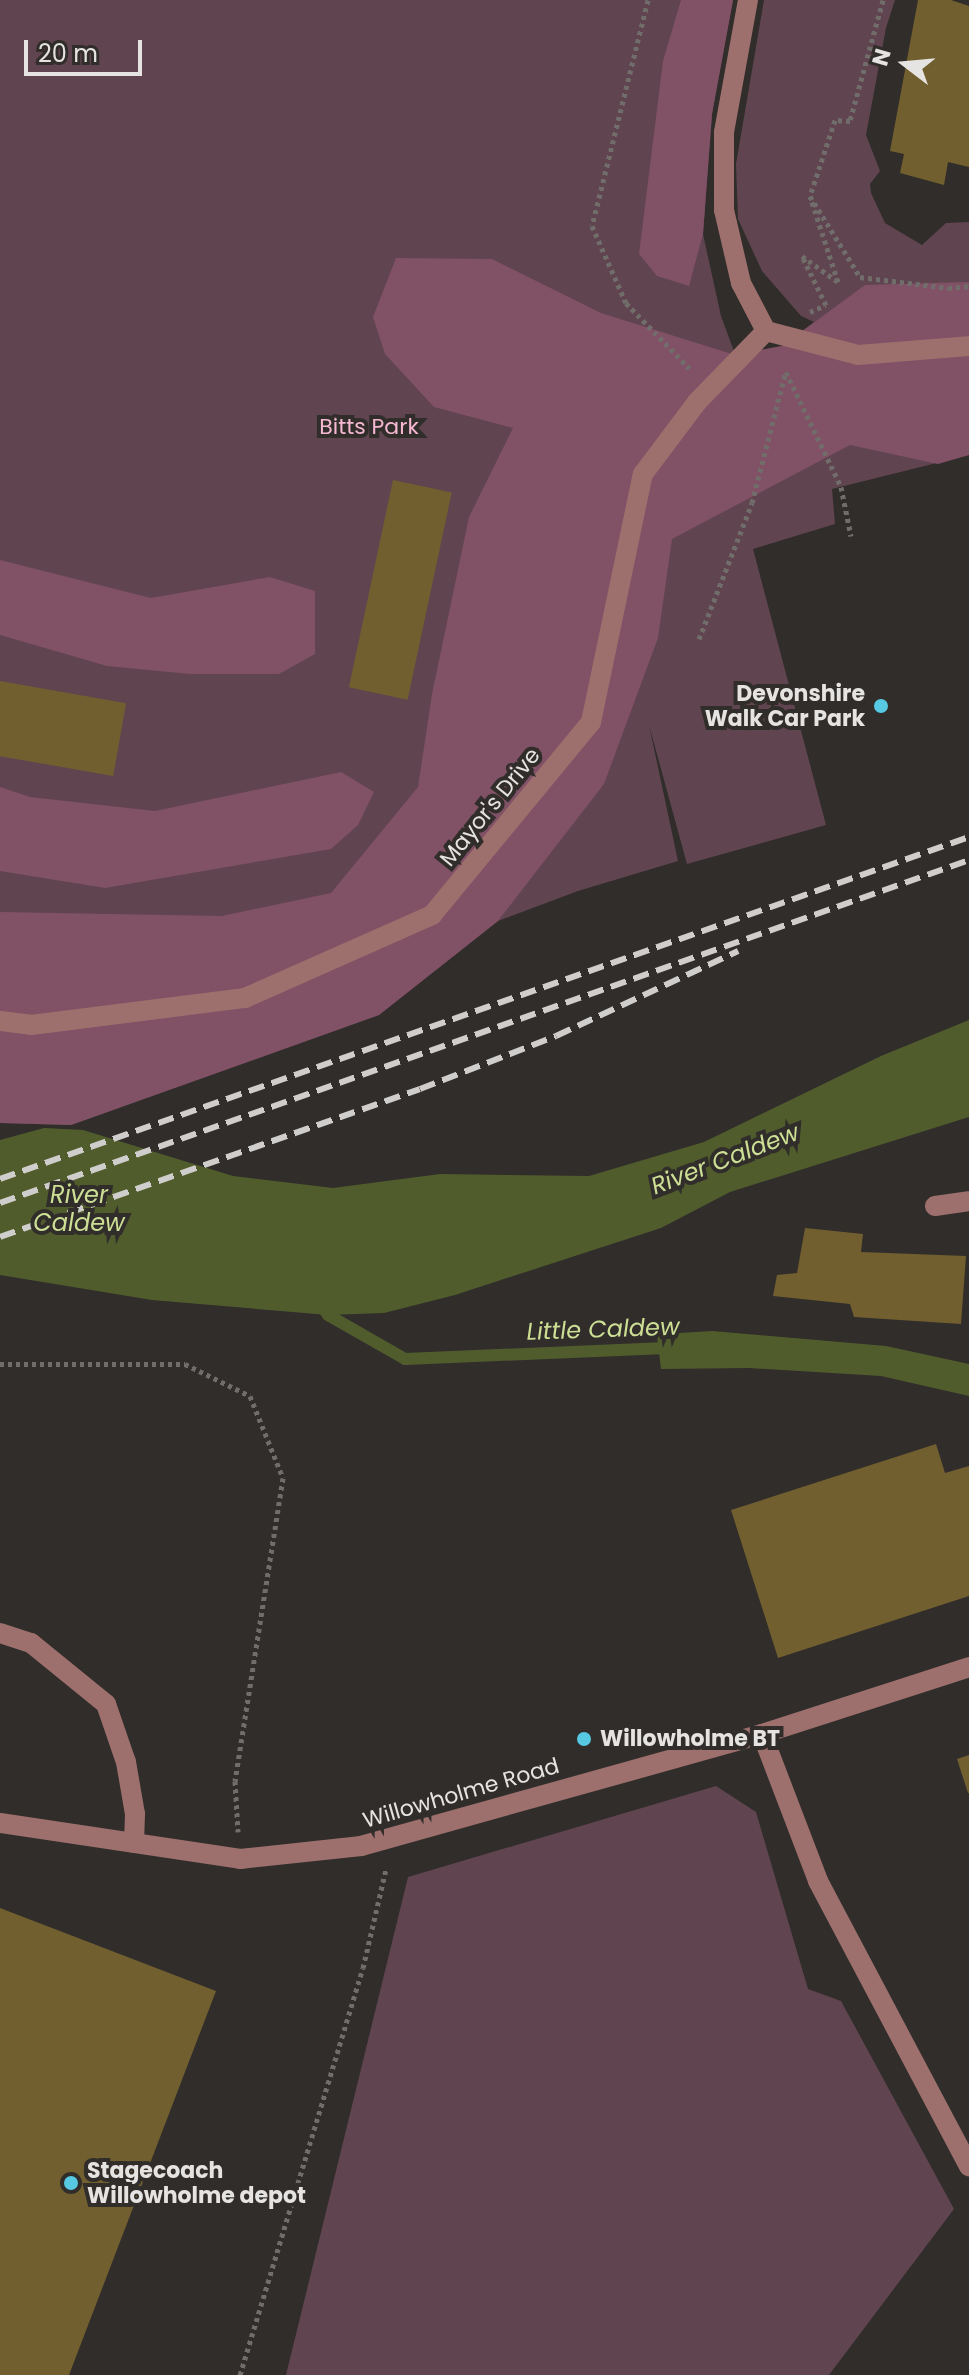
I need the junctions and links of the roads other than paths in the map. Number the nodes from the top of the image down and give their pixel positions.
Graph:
1 (748, 0) edge
2 (766, 331) junction
3 (969, 346) edge
4 (0, 1021) edge
5 (969, 1201) edge
6 (935, 1206) dead end
7 (0, 1633) edge
8 (969, 1667) edge
9 (762, 1734) junction
10 (0, 1823) edge
11 (134, 1843) junction
12 (969, 2166) edge

1 - 2 street
2 - 3 street
2 - 4 street, Mayor's Drive
5 - 6 street
7 - 11 street
8 - 9 street, Willowholme Road
9 - 11 street, Willowholme Road
9 - 12 street
10 - 11 street, Willowholme Road

